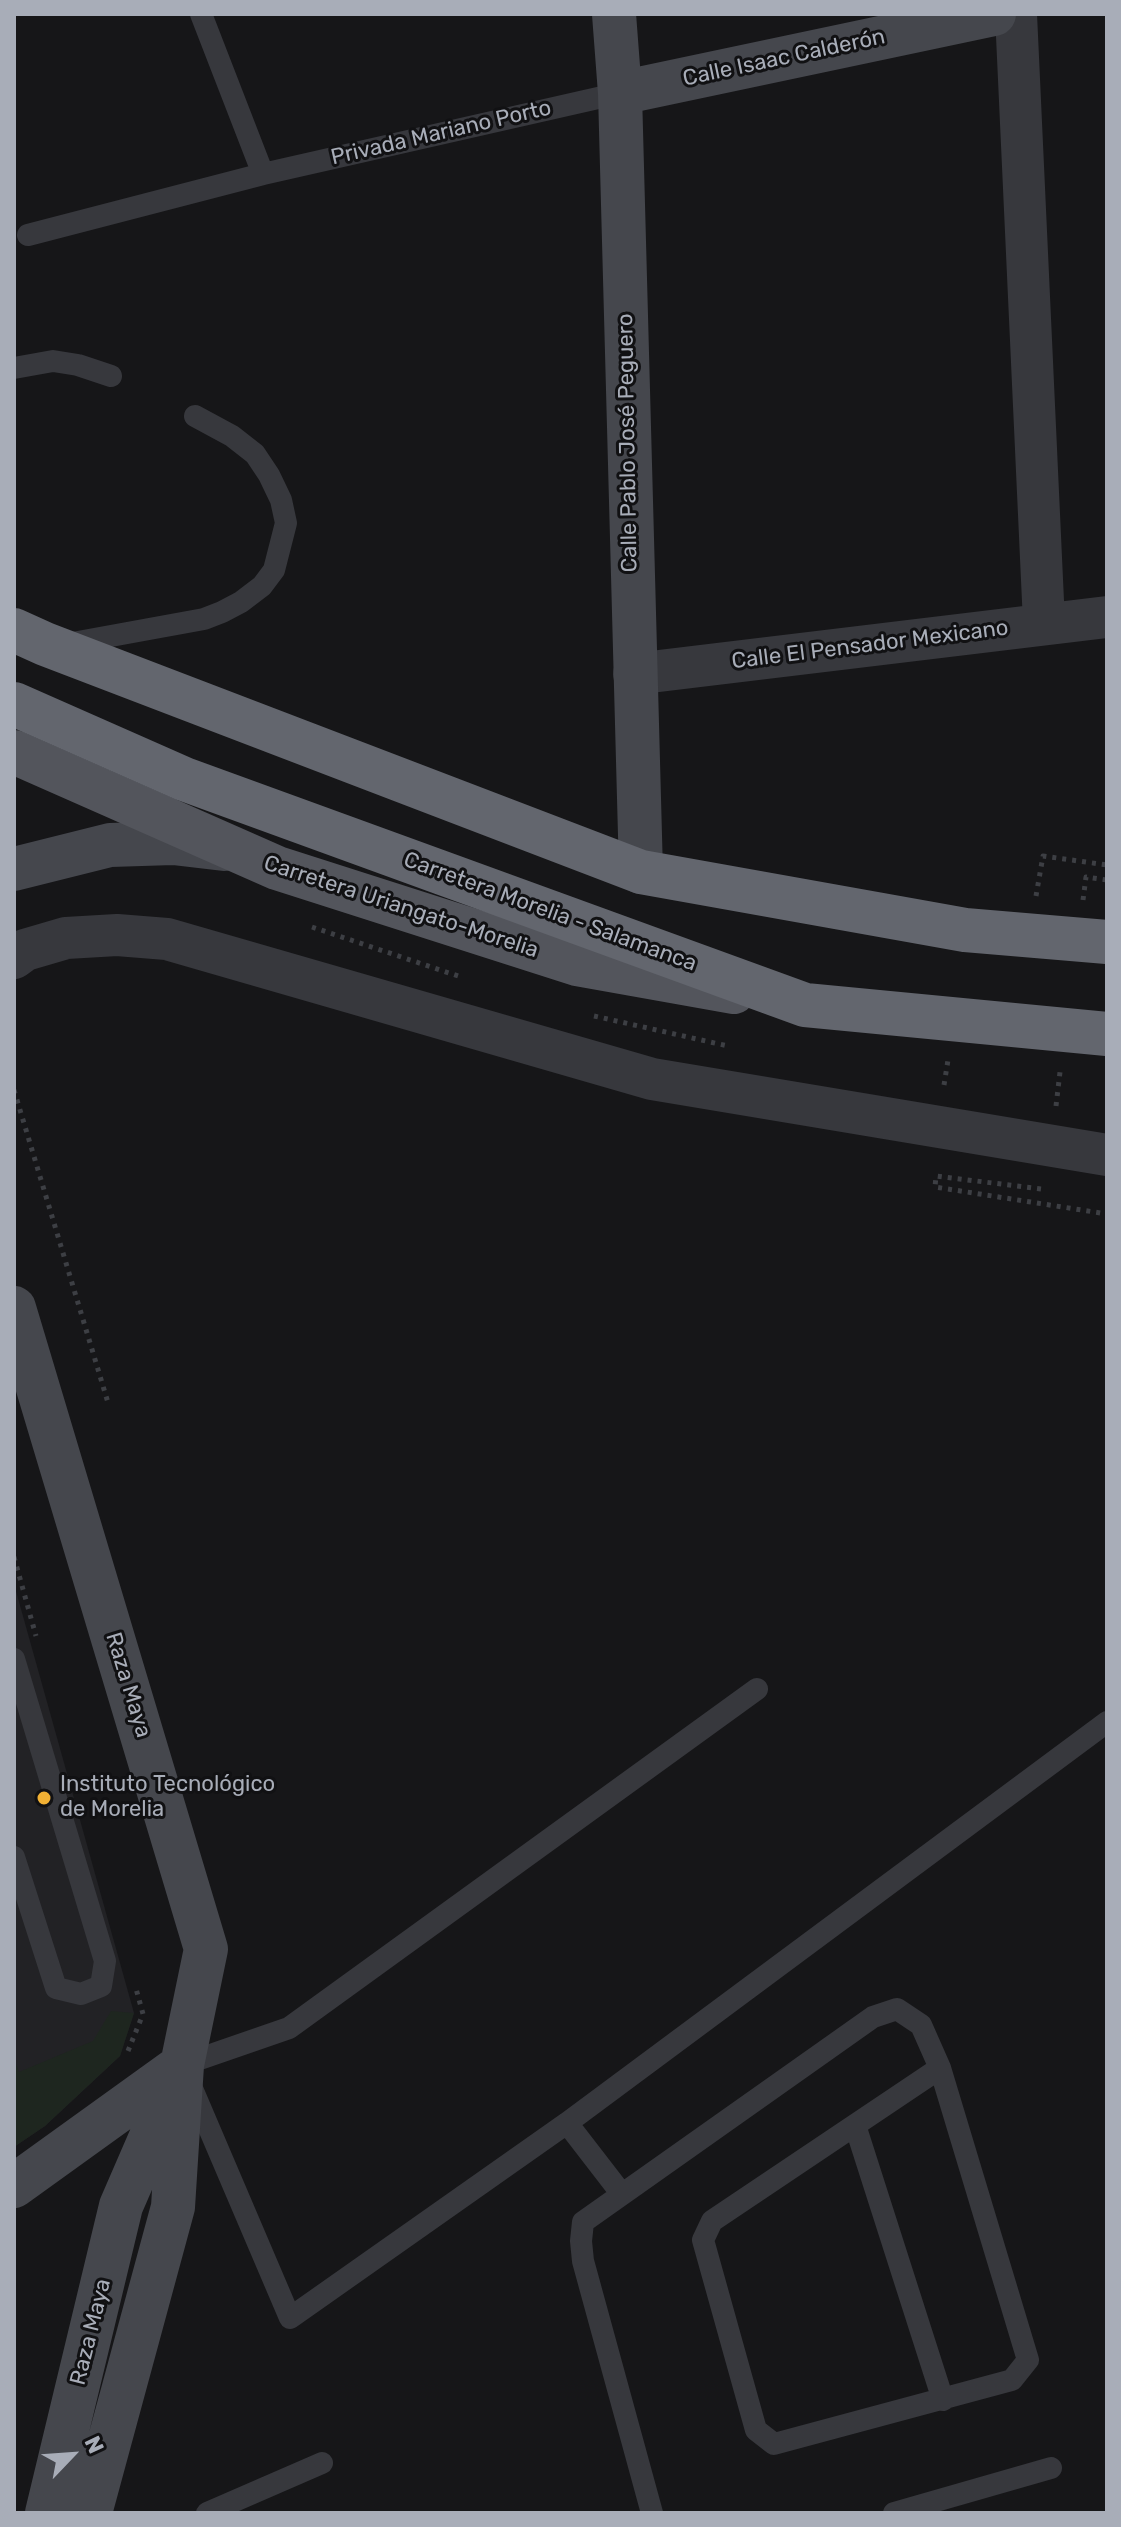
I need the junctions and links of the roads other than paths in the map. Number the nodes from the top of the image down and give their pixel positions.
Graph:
1 (201, 14) edge
2 (614, 14) edge
3 (994, 14) edge
4 (1016, 14) edge
5 (620, 93) junction
6 (263, 174) junction
7 (28, 235) dead end
8 (14, 368) edge
9 (111, 376) dead end
10 (195, 416) dead end
11 (1107, 617) edge
12 (1044, 623) junction
13 (14, 630) edge
14 (53, 647) junction
15 (634, 674) junction
16 (14, 704) edge
17 (14, 752) edge
18 (233, 850) junction
19 (14, 869) edge
20 (641, 872) junction
21 (1107, 942) edge
22 (14, 958) edge
23 (805, 1005) junction
24 (1107, 1034) edge
25 (1107, 1155) edge
26 (14, 1308) edge
27 (22, 1360) edge
28 (28, 1403) edge
29 (14, 1659) edge
30 (757, 1689) dead end
31 (1107, 1722) edge
32 (14, 1857) edge
33 (182, 2065) junction
34 (940, 2068) junction
35 (567, 2123) junction
36 (855, 2125) junction
37 (14, 2186) edge
38 (621, 2193) junction
39 (943, 2400) junction
40 (322, 2463) dead end
41 (1051, 2468) dead end
42 (47, 2513) edge
43 (90, 2513) edge
44 (207, 2513) edge
45 (652, 2513) edge
46 (894, 2513) edge

1 - 6 lane
2 - 5 street, Calle Pablo José Peguero
3 - 5 street, Calle Isaac Calderón
4 - 12 street
5 - 6 lane, Privada Mariano Porto
5 - 15 street, Calle Pablo José Peguero
6 - 7 lane, Privada Mariano Porto
8 - 9 lane
10 - 14 lane
11 - 12 street, Calle El Pensador Mexicano
12 - 15 street, Calle El Pensador Mexicano
13 - 14 highway
14 - 20 highway
15 - 20 street, Calle Pablo José Peguero
16 - 23 highway, Carretera Morelia - Salamanca
17 - 18 main road, Carretera Uriangato-Morelia
18 - 19 street
18 - 23 main road, Carretera Uriangato-Morelia
20 - 21 highway
22 - 25 street
23 - 24 highway, Carretera Morelia - Salamanca
26 - 27 street, Raza Maya
27 - 28 street, Raza Maya
28 - 33 street, Raza Maya
29 - 32 lane
30 - 33 lane
31 - 35 lane
33 - 35 lane
33 - 37 street
33 - 42 street, Raza Maya
33 - 43 street, Raza Maya
34 - 36 lane
34 - 38 lane
34 - 39 lane
35 - 38 lane
36 - 39 lane
36 - 39 lane
38 - 45 lane
40 - 44 lane
41 - 46 lane

